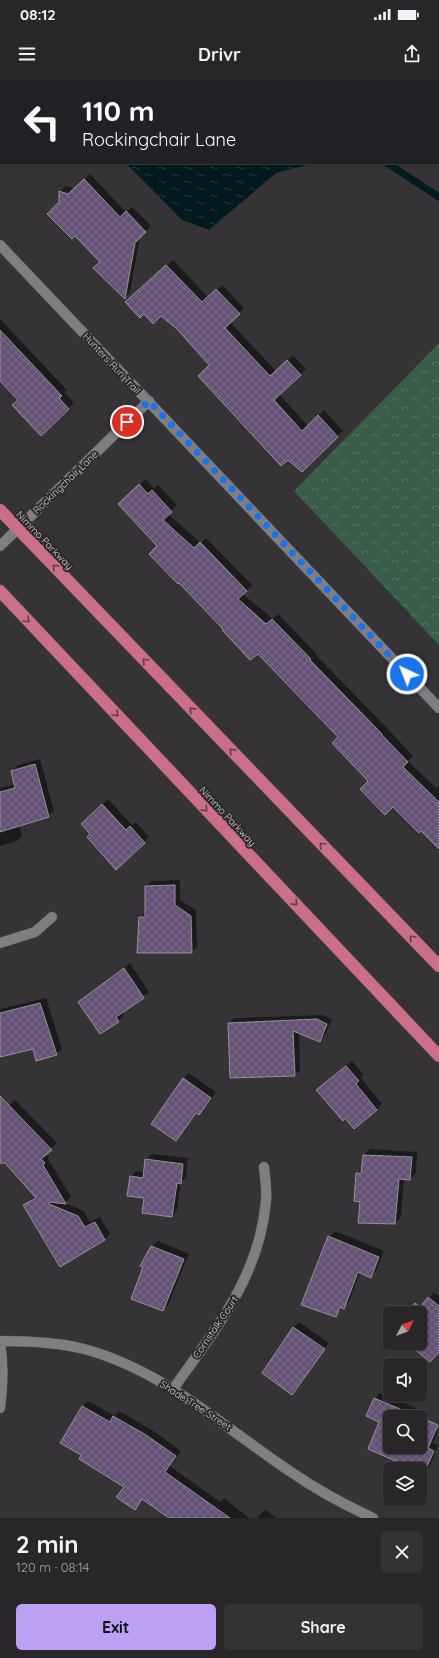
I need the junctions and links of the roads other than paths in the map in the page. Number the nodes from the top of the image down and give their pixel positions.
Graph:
1 (0, 245) edge
2 (149, 401) junction
3 (0, 510) edge
4 (18, 528) junction
5 (0, 546) edge
6 (0, 592) edge
7 (439, 708) edge
8 (52, 917) dead end
9 (0, 943) edge
10 (439, 966) edge
11 (439, 1056) edge
12 (264, 1167) dead end
13 (0, 1341) edge
14 (173, 1389) junction
15 (0, 1408) edge
16 (373, 1518) edge

1 - 2 street, Hunters Run Trail
2 - 4 street, Rockingchair Lane
2 - 7 street, Hunters Run Trail
3 - 4 highway, Nimmo Parkway
4 - 5 street, Rockingchair Lane
10 -> 4 highway, Nimmo Parkway
6 -> 11 highway, Nimmo Parkway
8 - 9 street
12 - 14 street, Cornstalk Court
13 - 14 street, Shade Tree Street
13 - 15 street
14 - 16 street, Shade Tree Street

